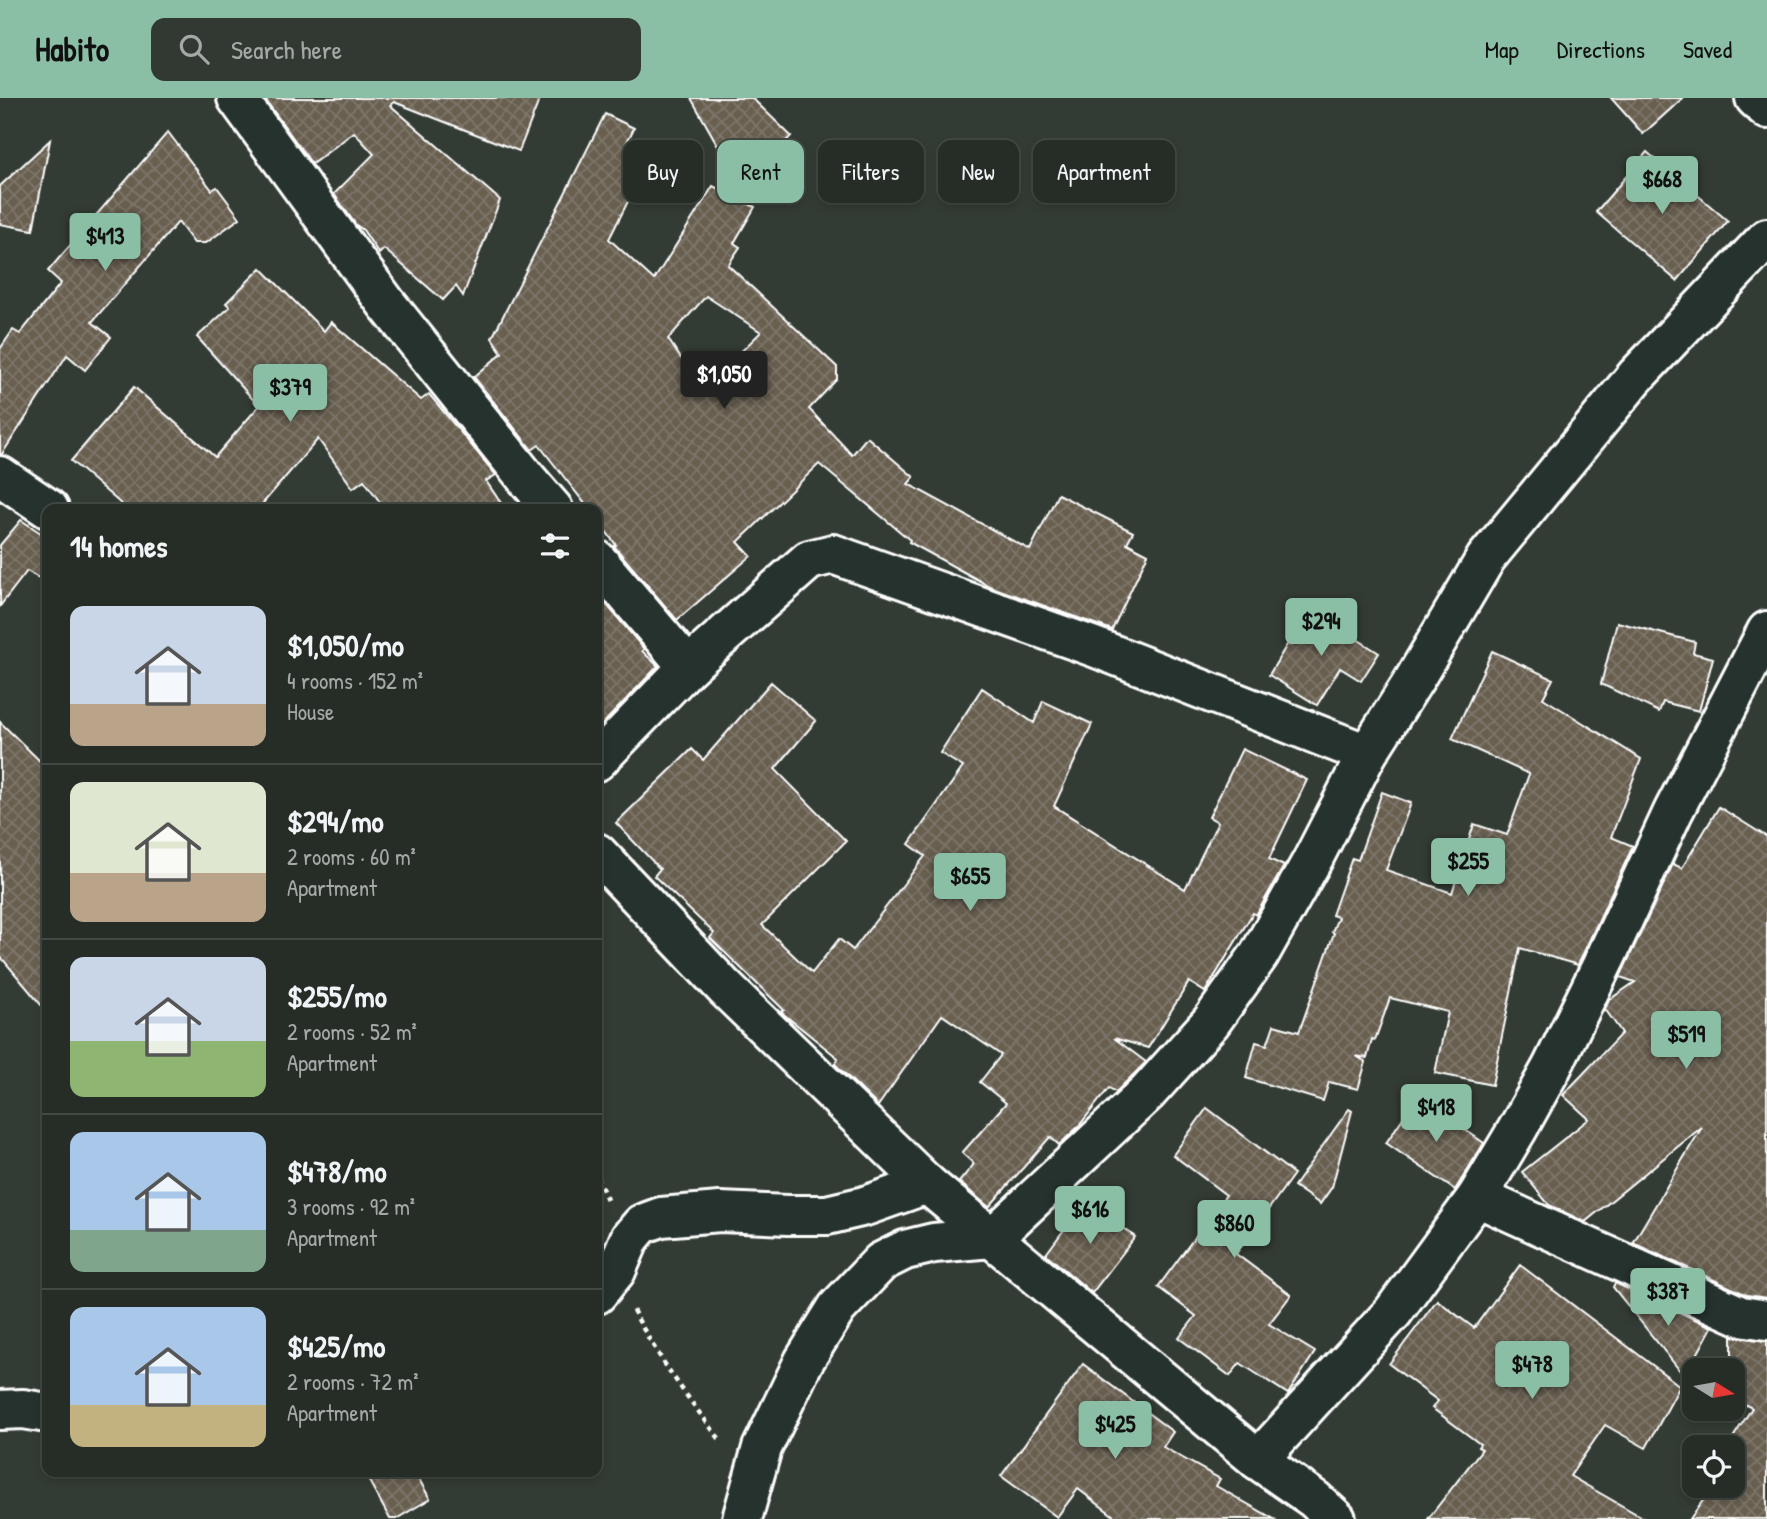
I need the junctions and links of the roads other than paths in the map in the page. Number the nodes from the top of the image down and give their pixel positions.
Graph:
1 (237, 98) edge
2 (1755, 98) edge
3 (1767, 109) edge
4 (1767, 238) edge
5 (0, 476) edge
6 (549, 504) edge
7 (42, 505) edge
8 (602, 566) edge
9 (1767, 631) edge
10 (688, 667) junction
11 (1367, 754) junction
12 (602, 756) edge
13 (602, 858) edge
14 (928, 1184) junction
15 (1477, 1196) junction
16 (992, 1238) junction
17 (606, 1283) edge
18 (1767, 1320) edge
19 (0, 1410) edge
20 (42, 1412) edge
21 (1258, 1460) junction
22 (742, 1519) edge
23 (1336, 1519) edge

1 - 6 street
2 - 3 street
4 - 11 street
5 - 7 street
8 - 10 street
9 - 15 street
10 - 11 street
10 - 12 street
11 - 16 street
13 - 14 street
14 - 16 street
14 - 17 street
15 - 18 street
15 - 21 street
16 - 21 street
16 - 22 street
19 - 20 street
21 - 23 street

